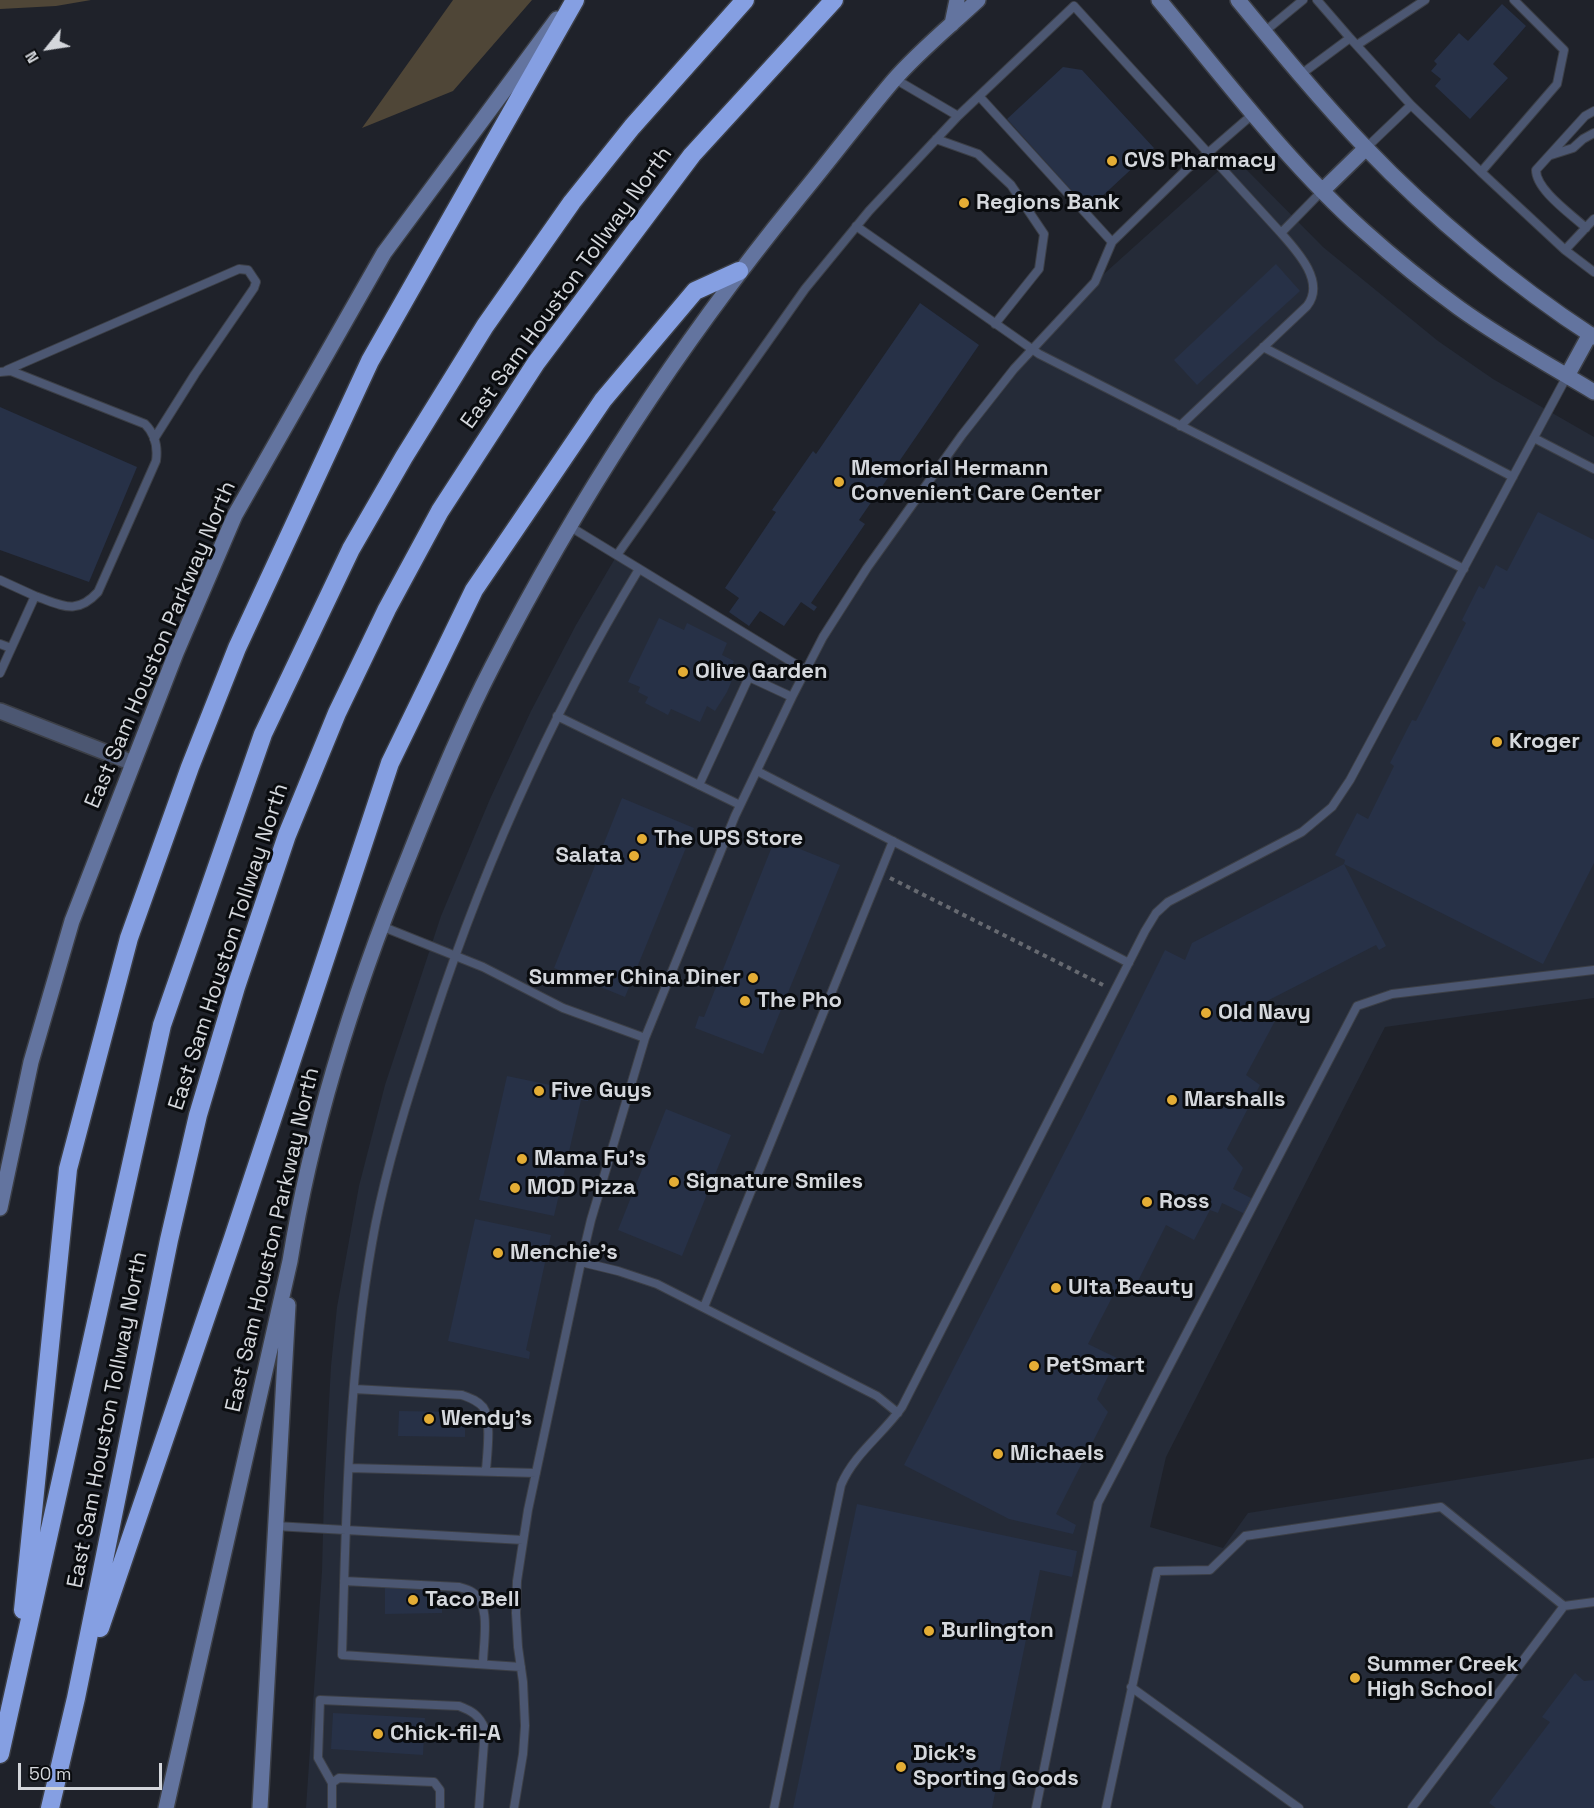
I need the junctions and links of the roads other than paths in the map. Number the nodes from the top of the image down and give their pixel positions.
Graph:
1 (573, 0) edge
2 (745, 0) edge
3 (834, 0) edge
4 (957, 0) edge
5 (978, 0) edge
6 (1159, 0) edge
7 (1238, 0) edge
8 (1303, 0) edge
9 (1425, 0) edge
10 (1514, 0) edge
11 (1322, 1) edge
12 (952, 24) junction
13 (1264, 32) junction
14 (1350, 38) junction
15 (1357, 45) junction
16 (1300, 75) junction
17 (895, 79) junction
18 (979, 96) junction
19 (1411, 105) junction
20 (1594, 111) edge
21 (1253, 114) junction
22 (958, 116) junction
23 (1594, 133) edge
24 (936, 139) junction
25 (1366, 148) junction
26 (1208, 153) junction
27 (1550, 155) junction
28 (1481, 172) junction
29 (1322, 191) junction
30 (1594, 219) edge
31 (856, 226) junction
32 (1586, 228) junction
33 (1281, 233) junction
34 (1112, 242) junction
35 (1565, 250) junction
36 (739, 272) junction
37 (1594, 272) edge
38 (995, 324) junction
39 (1593, 333) edge
40 (1263, 347) junction
41 (1031, 350) junction
42 (3, 371) edge
43 (1567, 376) junction
44 (1594, 392) edge
45 (1180, 426) junction
46 (1534, 438) junction
47 (154, 439) junction
48 (1594, 469) edge
49 (1513, 477) junction
50 (569, 526) junction
51 (617, 555) junction
52 (1464, 568) junction
53 (639, 569) junction
54 (0, 580) edge
55 (35, 596) junction
56 (0, 644) edge
57 (11, 648) junction
58 (805, 670) junction
59 (0, 673) edge
60 (792, 697) junction
61 (0, 711) edge
62 (557, 716) junction
63 (133, 763) junction
64 (756, 771) junction
65 (699, 785) junction
66 (740, 805) junction
67 (893, 841) junction
68 (381, 926) junction
69 (454, 955) junction
70 (1129, 963) junction
71 (1594, 970) edge
72 (645, 1038) junction
73 (3, 1191) edge
74 (0, 1208) edge
75 (290, 1261) junction
76 (581, 1262) junction
77 (704, 1307) junction
78 (354, 1389) junction
79 (898, 1413) junction
80 (349, 1468) junction
81 (486, 1470) junction
82 (536, 1473) junction
83 (275, 1526) junction
84 (345, 1530) junction
85 (523, 1540) junction
86 (344, 1581) junction
87 (1594, 1602) edge
88 (1564, 1606) junction
89 (483, 1664) junction
90 (521, 1666) junction
91 (1131, 1687) junction
92 (14, 1694) junction
93 (76, 1698) junction
94 (0, 1754) edge
95 (332, 1783) junction
96 (50, 1808) edge
97 (166, 1808) edge
98 (261, 1808) edge
99 (332, 1808) edge
100 (440, 1808) edge
101 (479, 1808) edge
102 (514, 1808) edge
103 (774, 1808) edge
104 (1036, 1808) edge
105 (1106, 1808) edge
106 (1299, 1808) edge
107 (1412, 1808) edge

1 - 63 main road, East Sam Houston Parkway North
1 - 92 highway
2 - 92 highway, East Sam Houston Tollway North
3 - 93 highway, East Sam Houston Tollway North
4 - 12 main road
5 - 12 main road, East Sam Houston Parkway North
6 - 21 main road
7 - 13 main road
8 - 13 lane
9 - 15 lane
10 - 28 lane
11 - 14 lane
12 - 17 main road, East Sam Houston Parkway North
13 - 16 main road
14 - 15 lane
14 - 16 lane
15 - 19 lane
16 - 25 main road
17 - 22 lane
17 - 36 main road, East Sam Houston Parkway North
18 - 22 lane
18 - 26 lane
18 - 34 lane
19 - 25 lane
19 - 28 lane
20 - 27 lane
21 - 26 lane
21 - 29 main road
22 - 24 lane
23 - 27 lane
24 - 31 lane
24 - 38 lane
25 - 29 main road
25 - 39 main road
26 - 33 lane
26 - 34 lane
27 - 32 lane
28 - 35 lane
29 - 33 lane
29 - 43 main road
30 - 32 lane
31 - 38 lane
31 - 51 lane
32 - 35 lane
33 - 40 lane
34 - 41 lane
35 - 37 lane
36 - 50 main road, East Sam Houston Parkway North
36 - 93 highway
38 - 41 lane
39 - 43 main road
40 - 45 lane
40 - 49 lane
41 - 45 lane
41 - 58 lane
42 - 47 lane
42 - 47 lane
43 - 44 main road
43 - 46 lane
45 - 52 lane
46 - 48 lane
46 - 49 lane
47 - 55 lane
49 - 52 lane
50 - 51 lane
50 - 68 main road, East Sam Houston Parkway North
51 - 53 lane
52 - 70 lane
53 - 58 lane
53 - 62 lane
54 - 55 lane
55 - 57 lane
56 - 57 lane
57 - 59 lane
58 - 60 lane
60 - 64 lane
60 - 65 lane
61 - 63 street
62 - 65 lane
62 - 69 lane
63 - 73 main road, East Sam Houston Parkway North
64 - 66 lane
64 - 67 lane
65 - 66 lane
66 - 72 lane
67 - 70 lane
67 - 77 lane
68 - 69 lane
68 - 75 main road, East Sam Houston Parkway North
69 - 72 lane
69 - 78 lane
70 - 79 lane
71 - 104 lane
72 - 76 lane
73 - 74 main road, East Sam Houston Parkway North
75 - 83 main road
75 - 97 main road, East Sam Houston Parkway North
76 - 77 lane
76 - 82 lane
77 - 79 lane
78 - 80 lane
78 - 81 lane
79 - 103 lane
80 - 81 lane
80 - 84 lane
81 - 82 lane
82 - 85 lane
83 - 84 lane
83 - 98 main road
84 - 85 lane
84 - 86 lane
85 - 90 lane
86 - 89 lane
86 - 89 lane
87 - 88 lane
88 - 91 lane
88 - 107 lane
89 - 90 lane
90 - 102 lane
91 - 105 lane
91 - 106 lane
92 - 94 highway, East Sam Houston Tollway North
93 - 96 highway, East Sam Houston Tollway North
95 - 99 lane
95 - 100 lane
95 - 101 lane

